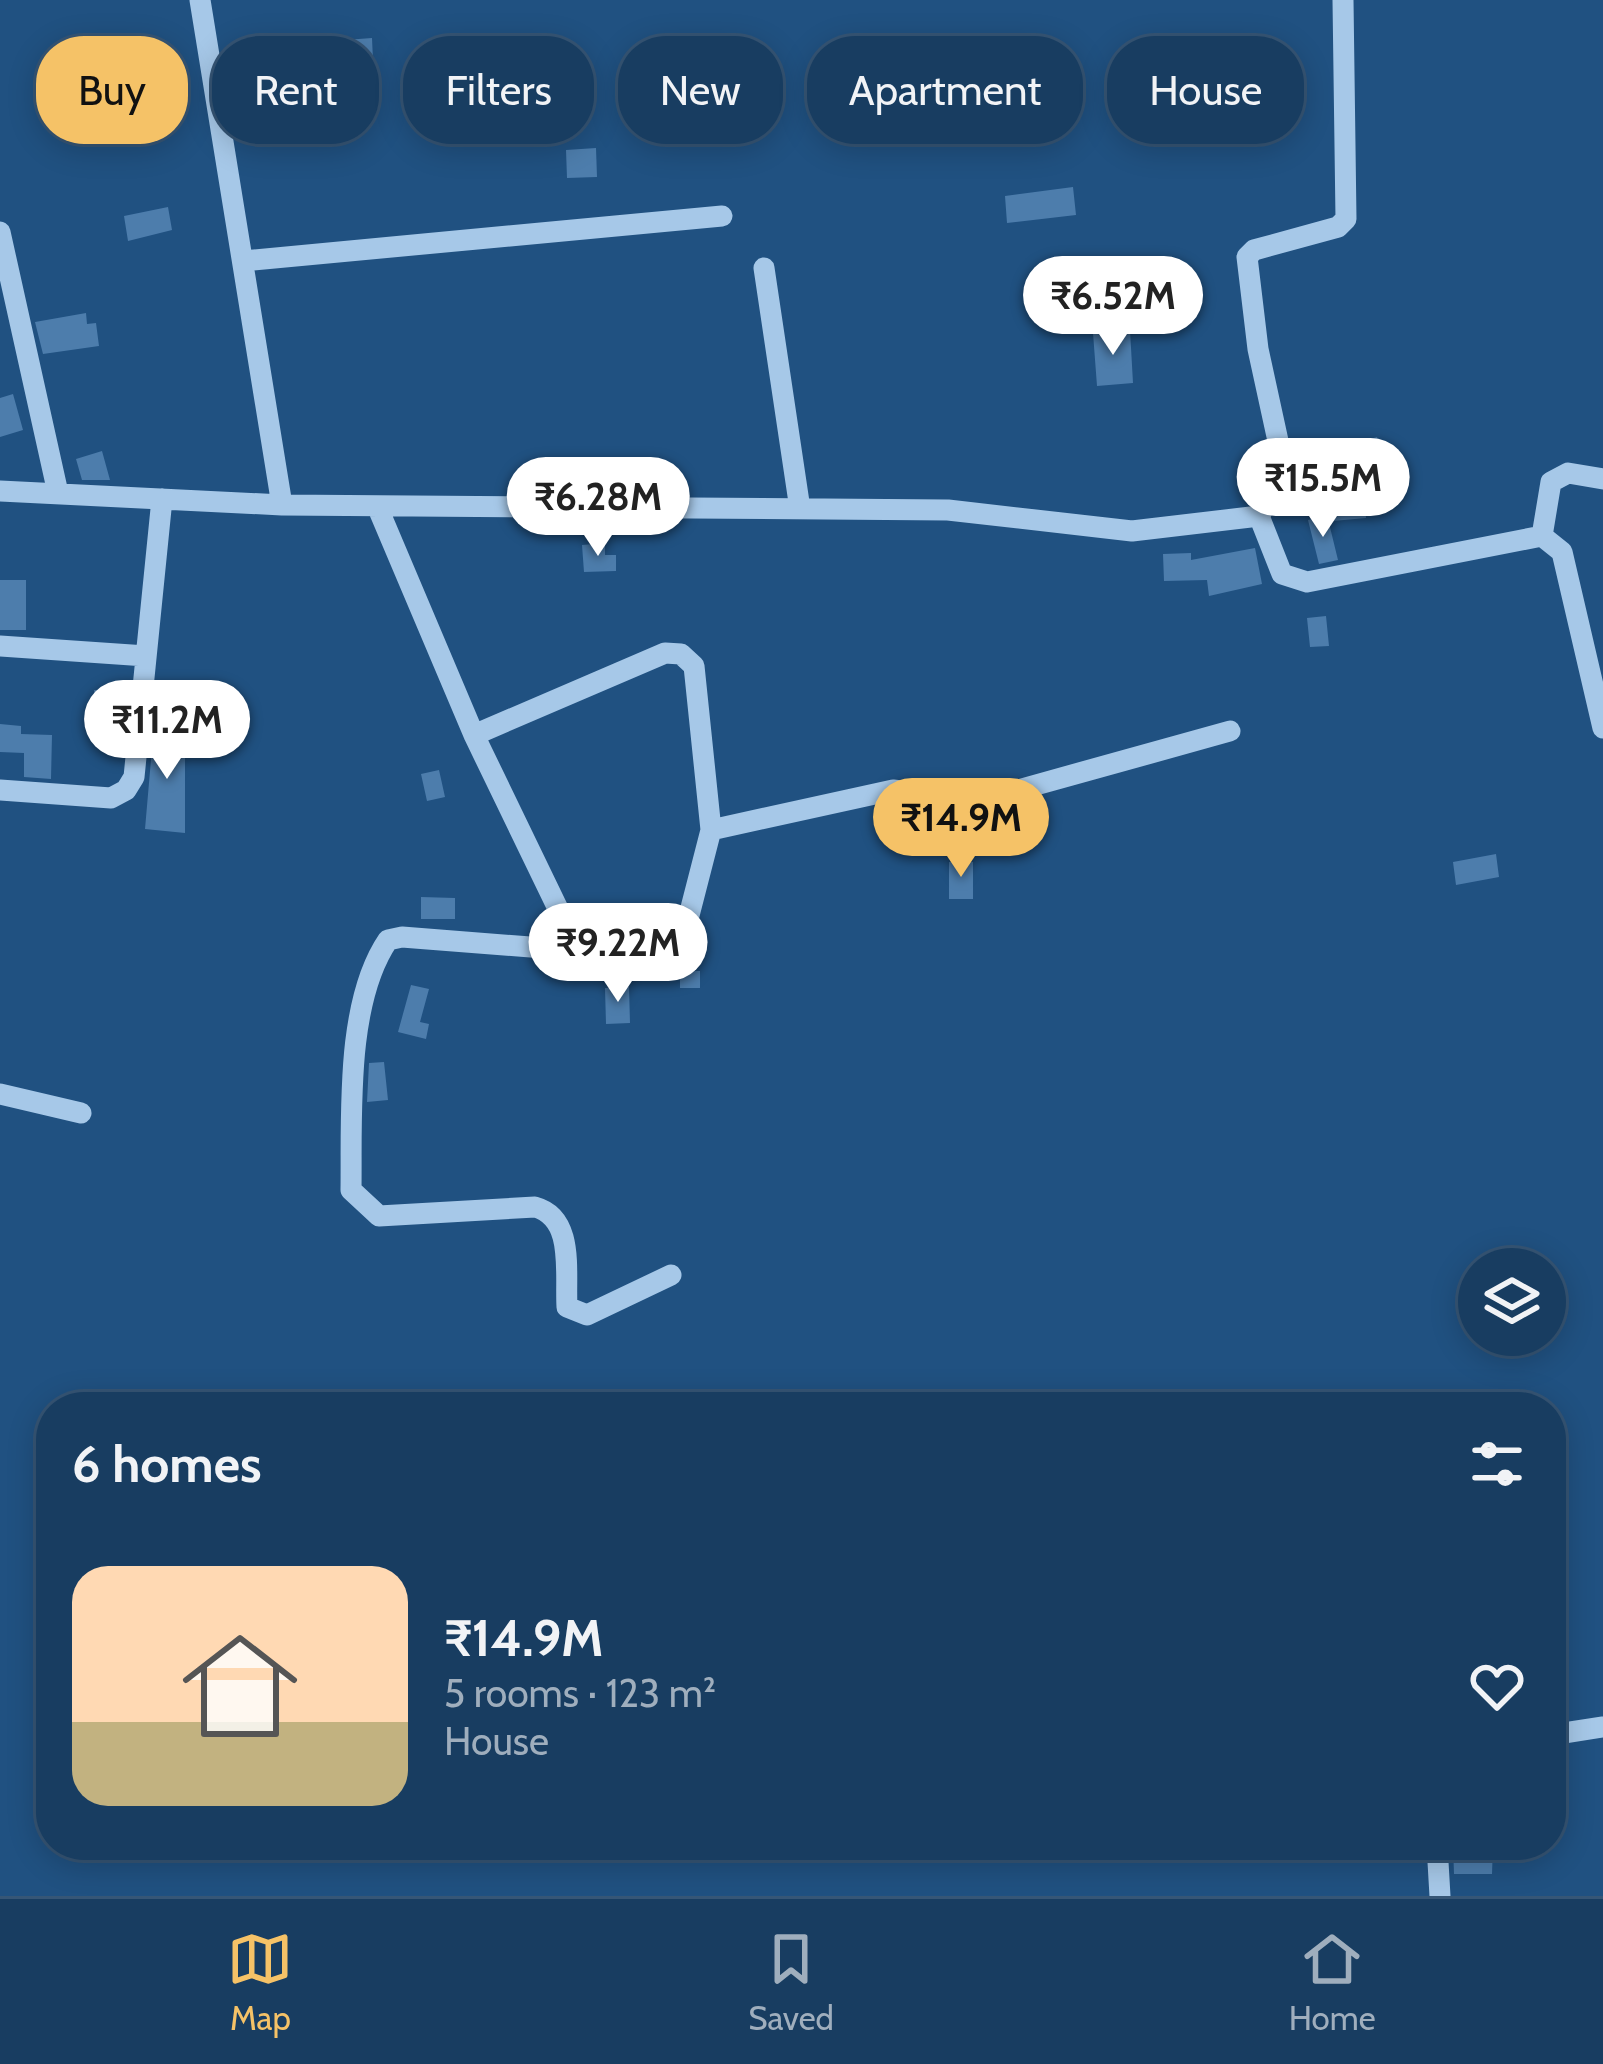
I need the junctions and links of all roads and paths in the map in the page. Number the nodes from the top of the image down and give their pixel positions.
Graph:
1 (200, 0) edge
2 (1343, 0) edge
3 (722, 216) dead end
4 (0, 232) edge
5 (243, 261) junction
6 (764, 268) dead end
7 (1603, 479) edge
8 (0, 491) edge
9 (58, 493) junction
10 (162, 499) junction
11 (283, 505) junction
12 (377, 506) junction
13 (800, 509) junction
14 (1259, 516) junction
15 (1542, 536) junction
16 (0, 646) edge
17 (146, 656) junction
18 (1603, 728) edge
19 (1230, 731) dead end
20 (474, 735) junction
21 (0, 790) edge
22 (711, 830) junction
23 (685, 932) dead end
24 (0, 1094) edge
25 (81, 1113) dead end
26 (671, 1274) dead end
27 (1603, 1727) edge
28 (1566, 1733) edge
29 (1438, 1860) edge
30 (1440, 1896) edge

1 - 5 street
2 - 14 street
3 - 5 street
4 - 9 street
5 - 11 street
6 - 13 street
7 - 15 street
8 - 9 street
9 - 10 street
10 - 11 street
10 - 17 street
11 - 12 street
12 - 13 street
12 - 20 street
13 - 14 street
14 - 15 street
15 - 18 street
16 - 17 street
17 - 21 street
19 - 22 street
20 - 22 street
20 - 26 street
22 - 23 street
24 - 25 street
27 - 28 street
29 - 30 street

